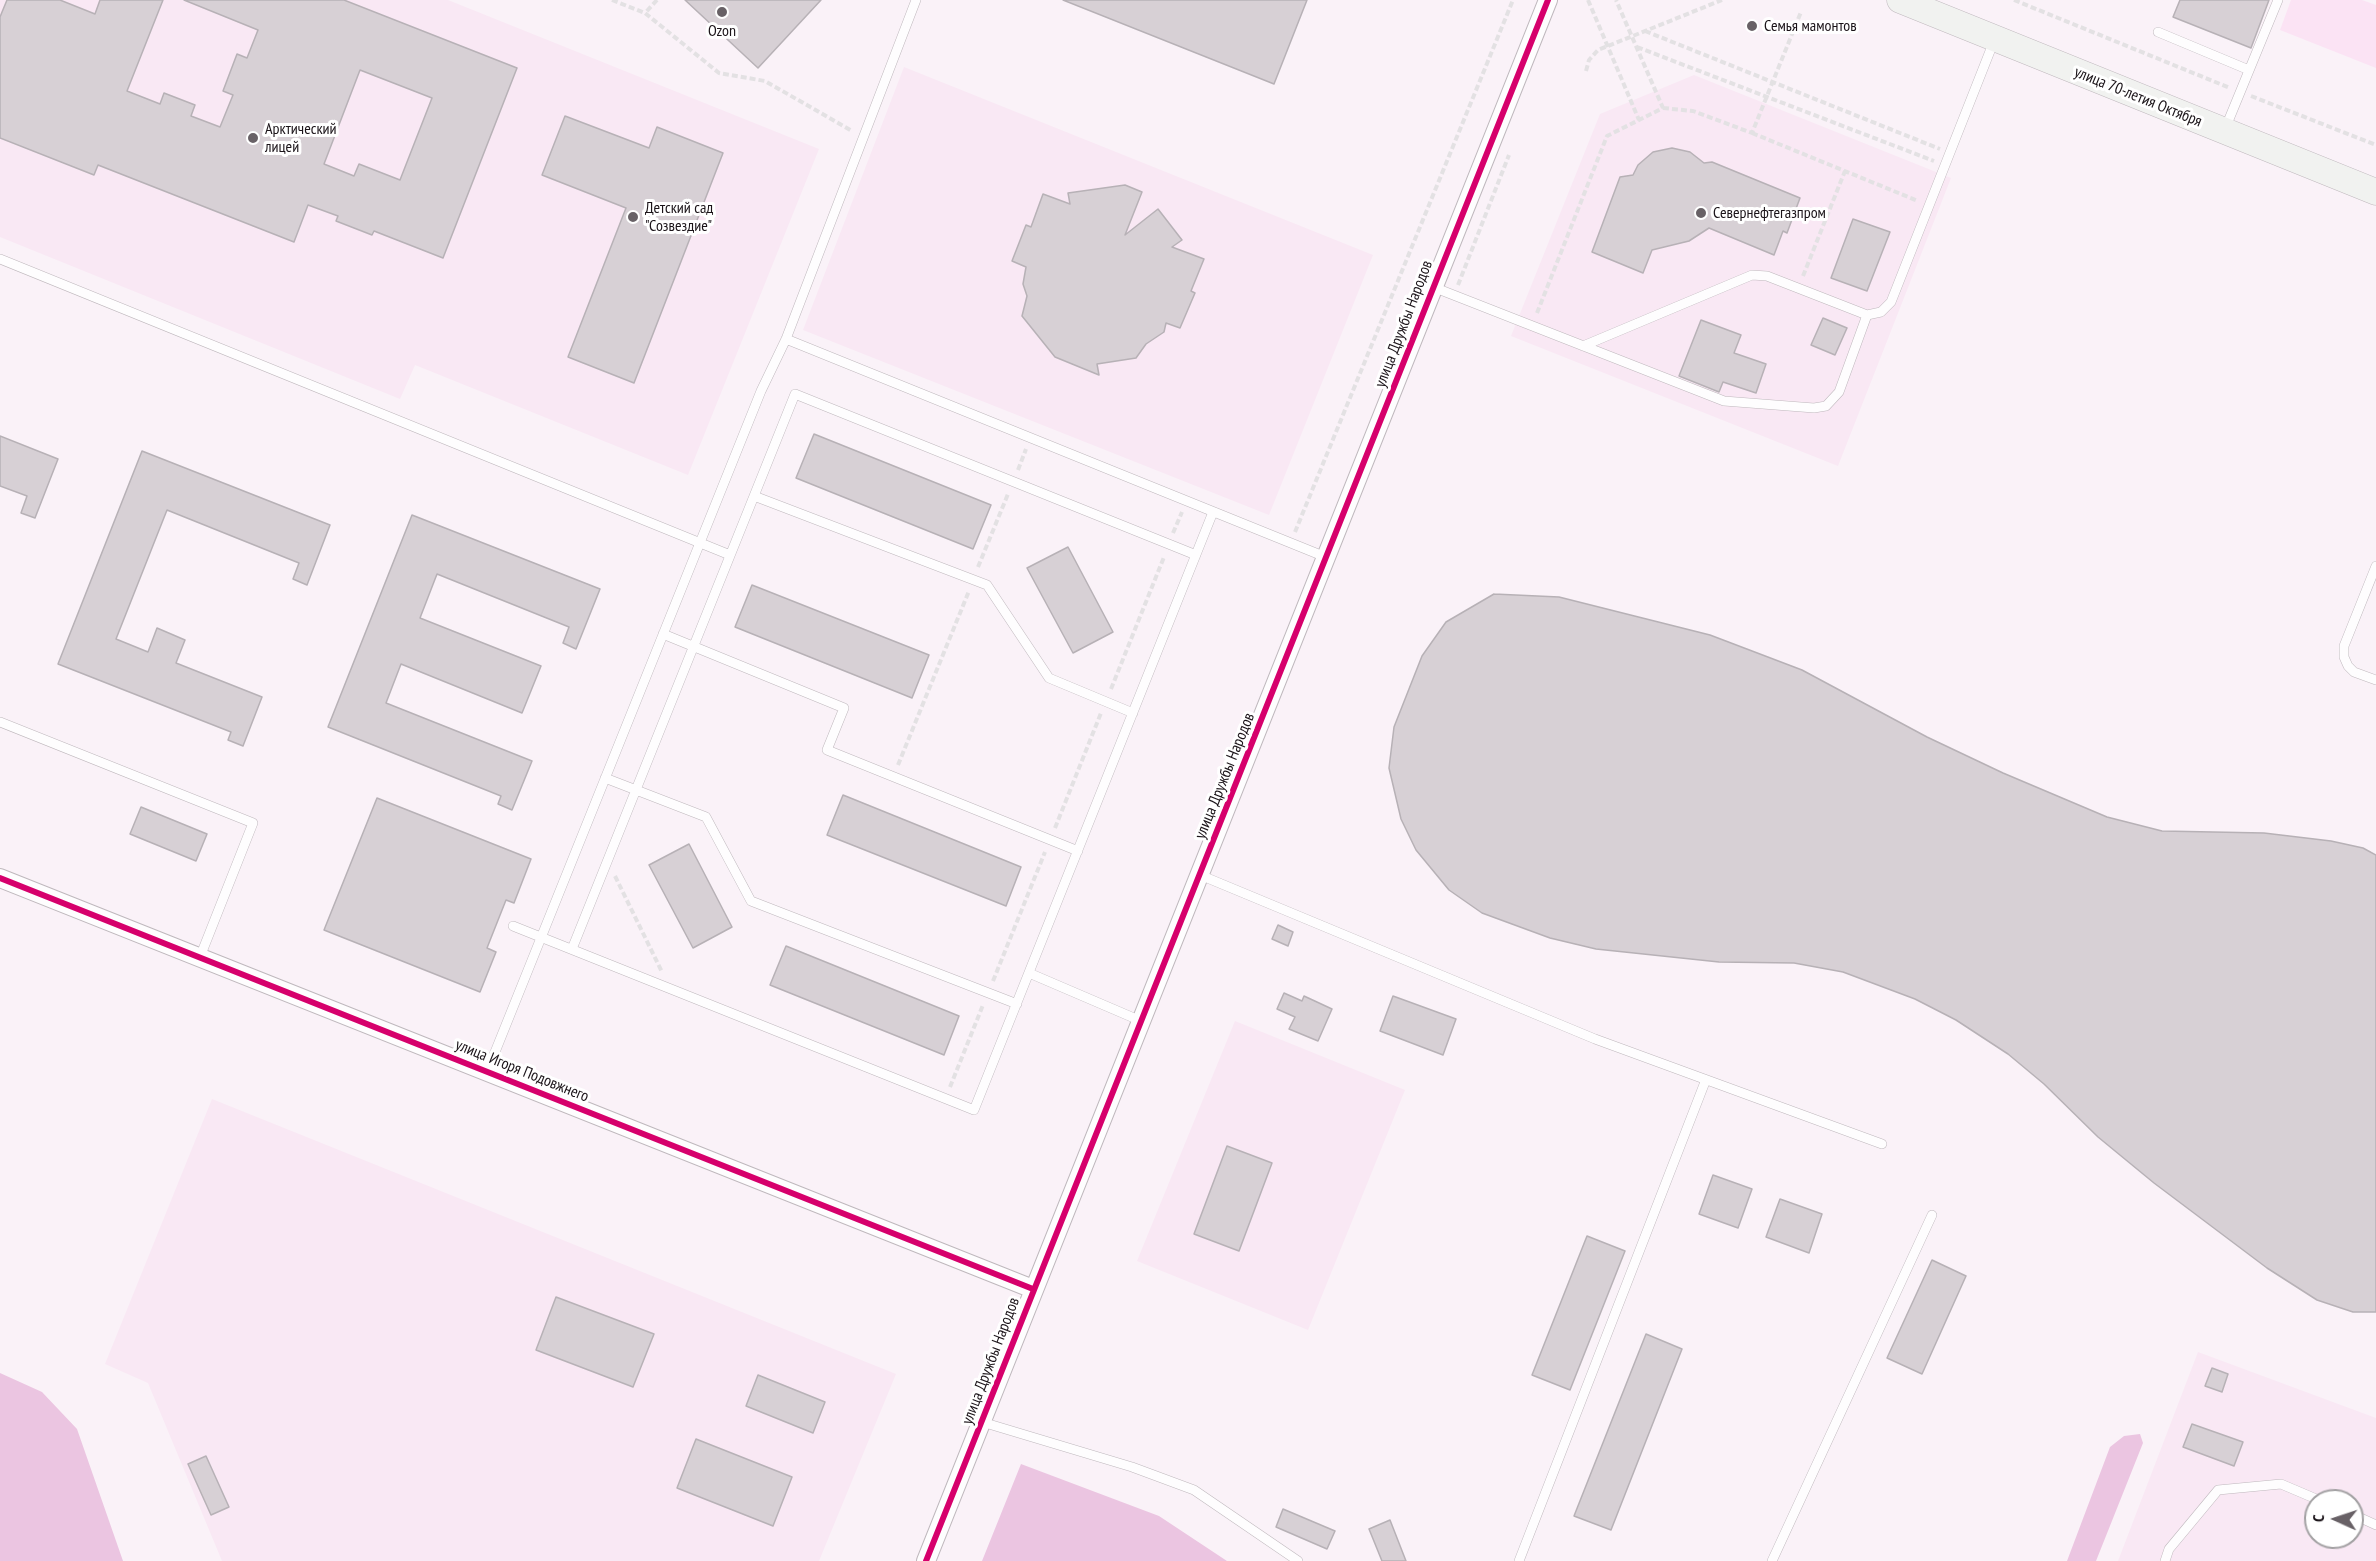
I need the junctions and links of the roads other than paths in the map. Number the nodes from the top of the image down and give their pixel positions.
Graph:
1 (916, 0) edge
2 (1548, 0) edge
3 (1900, 0) edge
4 (2278, 0) edge
5 (2158, 32) dead end
6 (1995, 39) junction
7 (2250, 70) junction
8 (2224, 132) junction
9 (2376, 192) edge
10 (0, 260) edge
11 (1433, 287) junction
12 (1867, 315) junction
13 (786, 339) junction
14 (1583, 346) junction
15 (754, 496) junction
16 (1214, 512) junction
17 (700, 543) junction
18 (730, 555) junction
19 (1196, 555) junction
20 (1328, 558) junction
21 (2376, 566) edge
22 (663, 634) junction
23 (694, 646) junction
24 (2376, 680) edge
25 (1133, 713) junction
26 (0, 722) edge
27 (605, 778) junction
28 (636, 790) junction
29 (1078, 851) junction
30 (1200, 875) junction
31 (0, 878) edge
32 (513, 926) dead end
33 (541, 937) junction
34 (572, 949) junction
35 (200, 957) junction
36 (1029, 973) junction
37 (1017, 1004) junction
38 (1141, 1021) junction
39 (487, 1072) junction
40 (1705, 1082) junction
41 (1882, 1144) dead end
42 (1932, 1215) dead end
43 (1033, 1289) junction
44 (982, 1422) junction
45 (2304, 1494) edge
46 (926, 1561) edge
47 (1298, 1561) edge
48 (1519, 1561) edge
49 (1772, 1561) edge
50 (2165, 1561) edge

1 - 13 lane
2 - 11 street, улица Дружбы Народов
3 - 6 main road, улица 70-летия Октября
4 - 7 lane
5 - 7 lane
6 - 8 main road, улица 70-летия Октября
6 - 12 lane
7 - 8 lane
8 - 9 main road, улица 70-летия Октября
10 - 17 lane
11 - 14 lane
11 - 20 street, улица Дружбы Народов
12 - 14 lane
12 - 14 lane
13 - 16 lane
13 - 17 lane
15 - 18 lane
15 - 19 lane
15 - 25 lane
16 - 19 lane
16 - 20 lane
17 - 18 lane
17 - 22 lane
18 - 23 lane
19 - 25 lane
20 - 30 street, улица Дружбы Народов
21 - 24 lane
22 - 23 lane
22 - 27 lane
23 - 28 lane
23 - 29 lane
25 - 29 lane
26 - 35 lane
27 - 28 lane
27 - 33 lane
28 - 34 lane
28 - 37 lane
29 - 36 lane
30 - 38 street, улица Дружбы Народов
30 - 40 lane
31 - 35 street, улица Игоря Подовжнего
32 - 33 lane
33 - 34 lane
33 - 39 lane
34 - 37 lane
35 - 39 street, улица Игоря Подовжнего
36 - 37 lane
36 - 38 lane
38 - 43 street, улица Дружбы Народов
39 - 43 street, улица Игоря Подовжнего
40 - 41 lane
40 - 48 lane
42 - 49 lane
43 - 44 street, улица Дружбы Народов
44 - 46 street, улица Дружбы Народов
44 - 47 lane
45 - 50 lane

